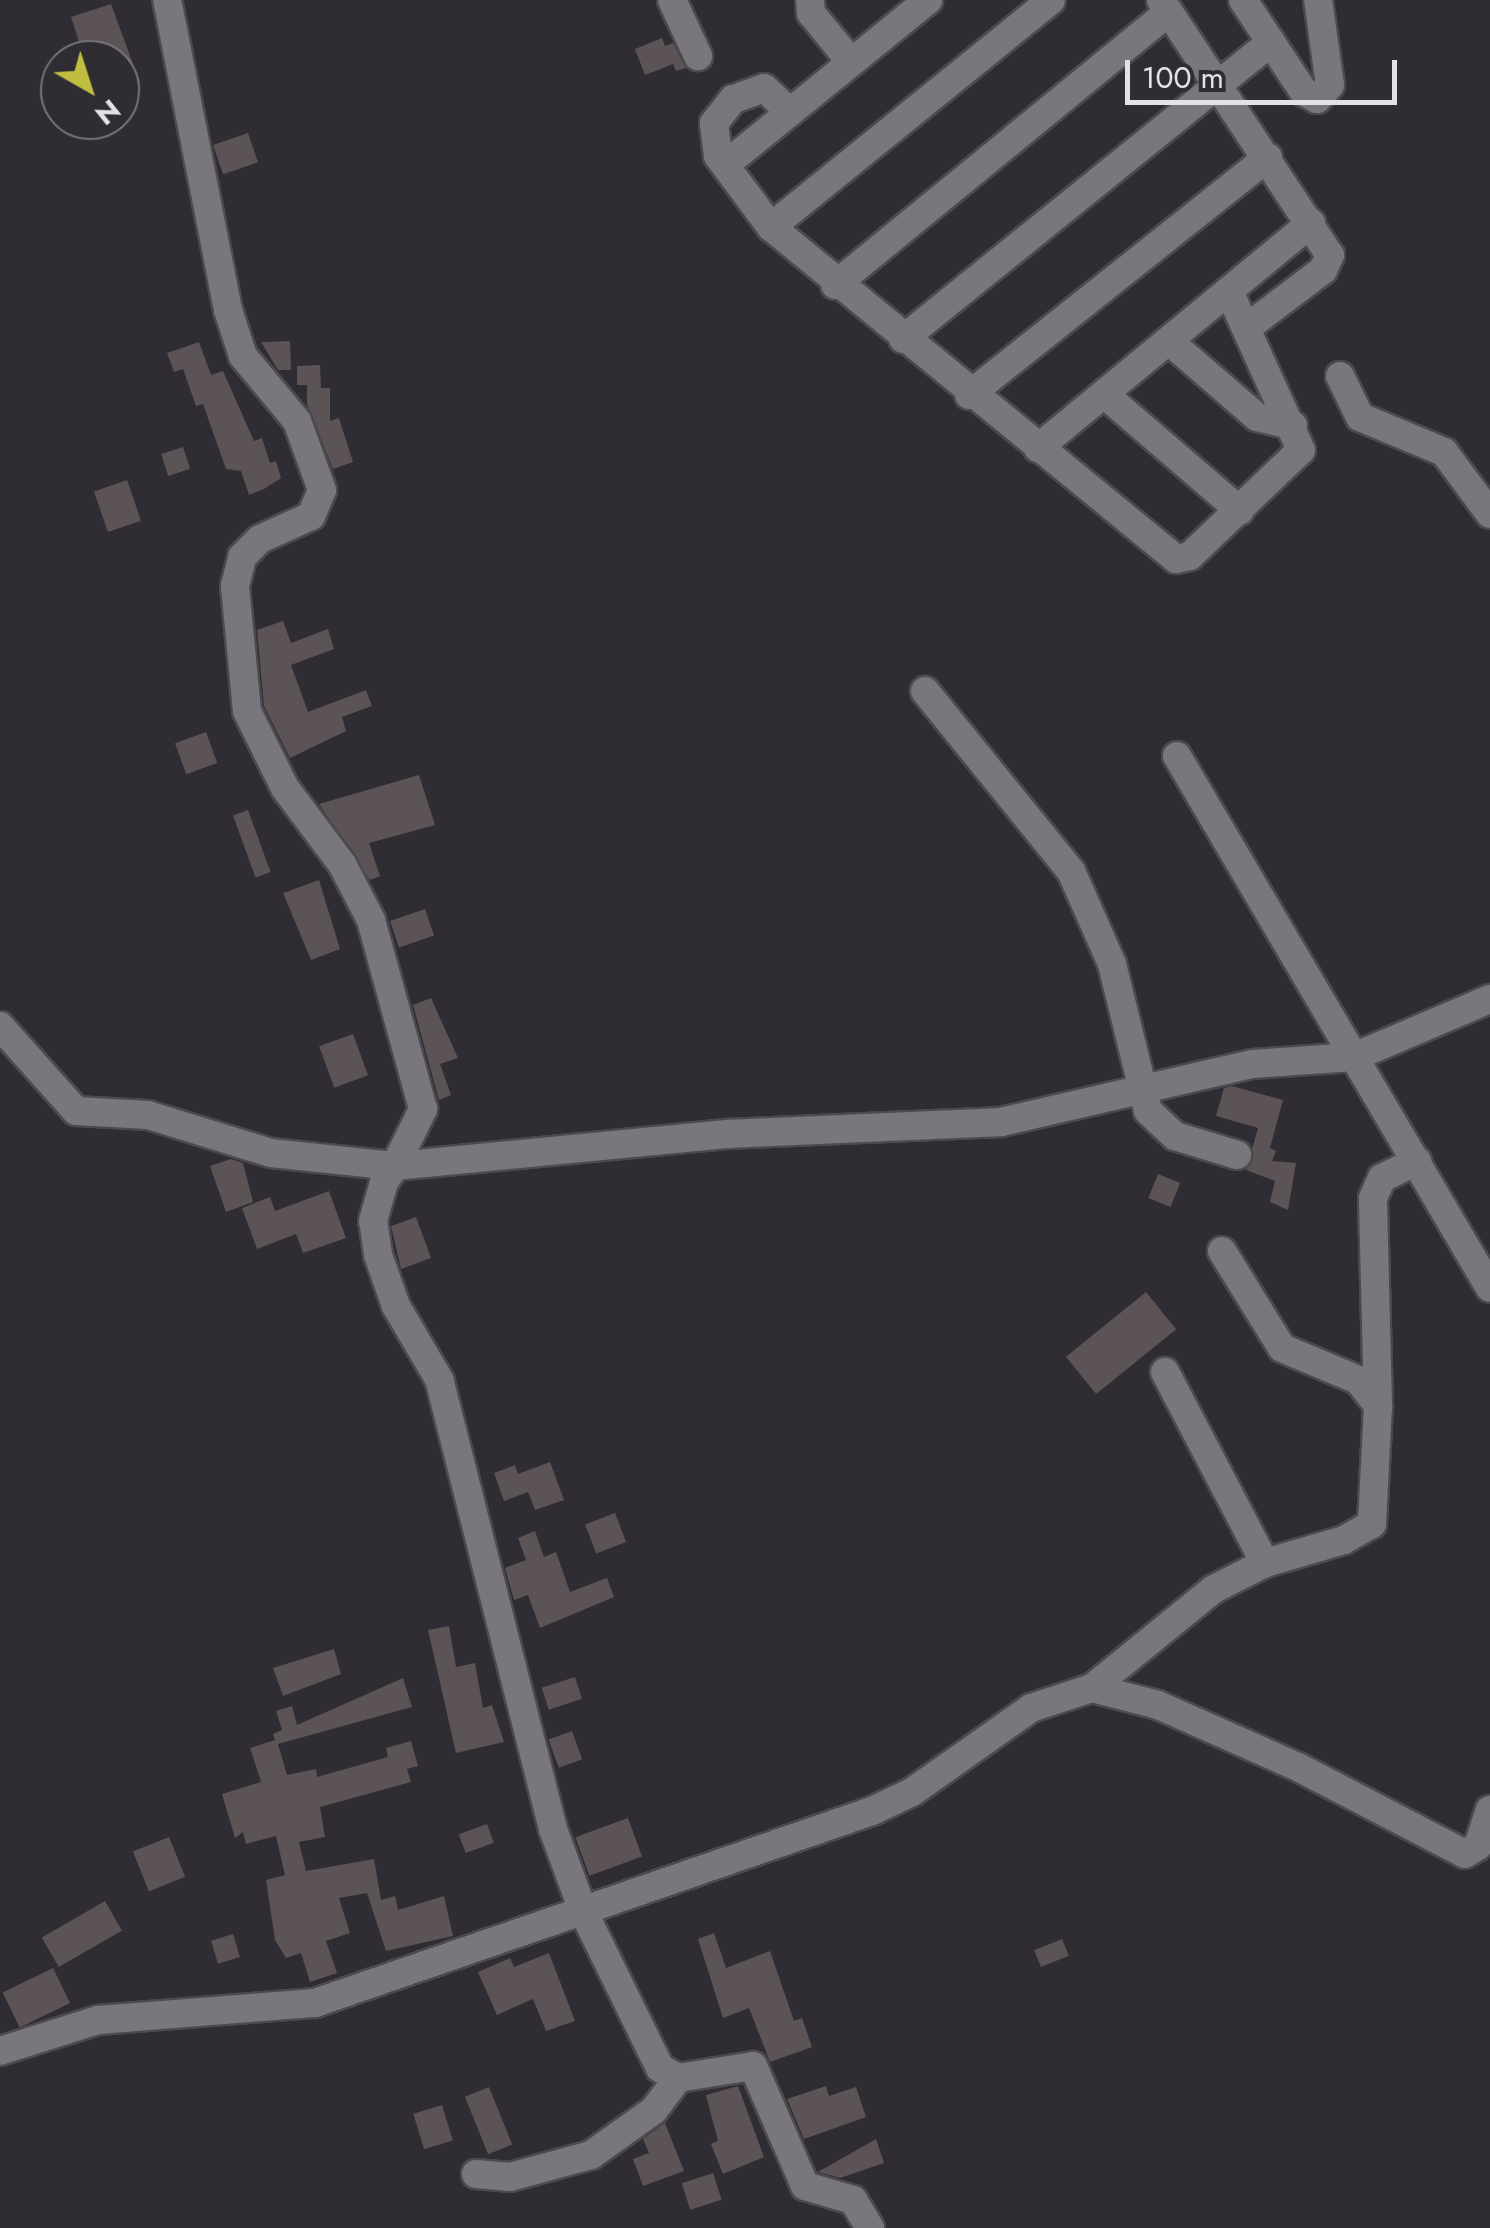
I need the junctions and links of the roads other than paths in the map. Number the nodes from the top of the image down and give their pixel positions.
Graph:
1 (167, 0) edge
2 (672, 0) edge
3 (810, 0) edge
4 (928, 0) edge
5 (1051, 0) edge
6 (1244, 0) edge
7 (1318, 0) edge
8 (1165, 6) edge
9 (1272, 42) junction
10 (698, 56) dead end
11 (851, 62) junction
12 (1219, 84) junction
13 (790, 112) junction
14 (1268, 157) junction
15 (725, 165) junction
16 (1311, 223) junction
17 (770, 227) junction
18 (835, 285) junction
19 (1229, 291) junction
20 (1249, 326) junction
21 (903, 340) junction
22 (1169, 340) junction
23 (1340, 376) dead end
24 (1104, 394) junction
25 (969, 395) junction
26 (1293, 425) junction
27 (1038, 448) junction
28 (1240, 511) junction
29 (1490, 514) edge
30 (925, 691) dead end
31 (1176, 756) dead end
32 (1490, 999) edge
33 (0, 1026) edge
34 (1354, 1057) junction
35 (1142, 1092) junction
36 (1237, 1155) dead end
37 (1417, 1161) junction
38 (394, 1166) junction
39 (1222, 1251) dead end
40 (1490, 1288) edge
41 (1165, 1372) dead end
42 (1378, 1406) junction
43 (1265, 1563) junction
44 (1092, 1688) junction
45 (1490, 1810) edge
46 (1481, 1856) edge
47 (583, 1911) junction
48 (0, 2050) edge
49 (678, 2078) junction
50 (476, 2174) dead end
51 (870, 2228) edge

1 - 38 street
2 - 10 street
3 - 11 street
4 - 11 street
5 - 17 street
6 - 9 street
7 - 9 street
8 - 12 street
8 - 18 street
9 - 12 street
11 - 13 street
12 - 14 street
12 - 21 street
13 - 15 street
13 - 15 street
14 - 16 street
14 - 25 street
15 - 17 street
16 - 19 street
16 - 20 street
17 - 18 street
18 - 21 street
19 - 20 street
19 - 22 street
20 - 26 street
21 - 25 street
22 - 24 street
22 - 26 street
23 - 29 street
24 - 27 street
24 - 28 street
25 - 27 street
26 - 28 street
27 - 28 street
30 - 35 street
31 - 34 street
32 - 34 street
33 - 38 street
34 - 35 street
34 - 37 street
35 - 36 street
35 - 38 street
37 - 40 street
37 - 42 street
38 - 47 street
39 - 42 street
41 - 43 street
42 - 43 street
43 - 44 street
44 - 46 street
44 - 47 street
45 - 46 street
47 - 48 street
47 - 49 street
49 - 50 street
49 - 51 street

